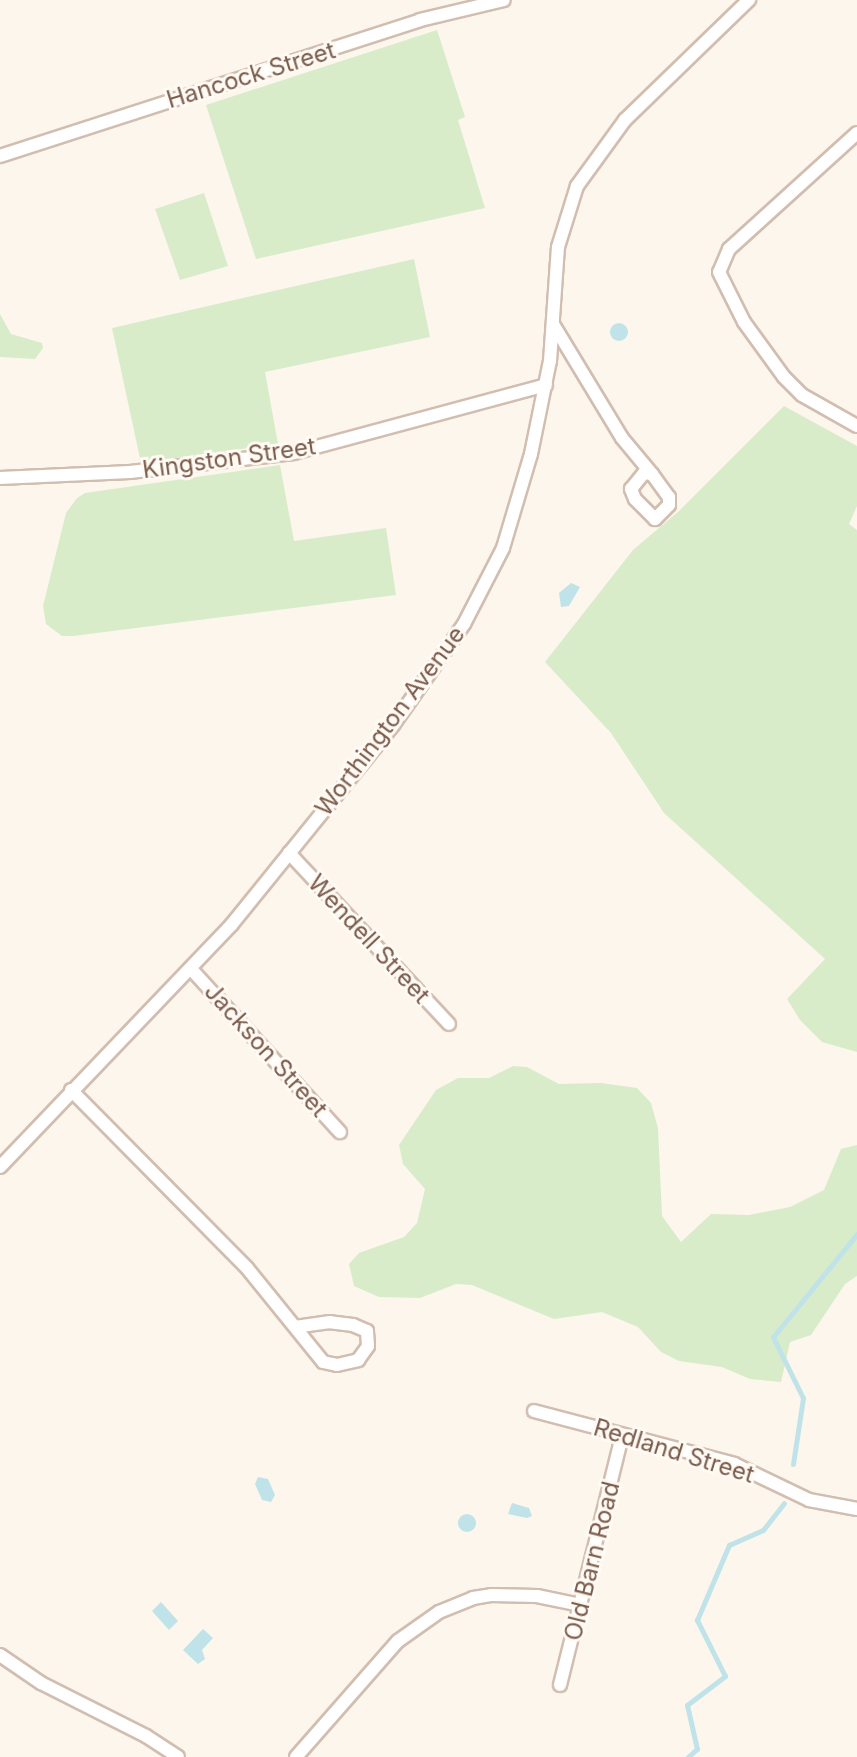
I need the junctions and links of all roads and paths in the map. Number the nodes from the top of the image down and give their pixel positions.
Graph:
1 (504, 0) edge
2 (749, 0) edge
3 (857, 133) edge
4 (0, 156) edge
5 (553, 324) junction
6 (546, 385) junction
7 (857, 426) edge
8 (652, 474) dead end
9 (0, 478) edge
10 (289, 853) junction
11 (191, 969) junction
12 (449, 1024) dead end
13 (71, 1090) junction
14 (340, 1132) dead end
15 (0, 1167) edge
16 (295, 1327) junction
17 (534, 1411) dead end
18 (622, 1437) junction
19 (857, 1509) edge
20 (581, 1605) junction
21 (0, 1655) edge
22 (560, 1685) dead end
23 (178, 1757) edge
24 (296, 1757) edge

1 - 4 street, Hancock Street
2 - 5 street, Worthington Avenue
3 - 7 street
5 - 6 street, Worthington Avenue
5 - 8 street
6 - 9 street, Kingston Street
6 - 10 street, Worthington Avenue
10 - 11 street, Worthington Avenue
10 - 12 street, Wendell Street
11 - 13 street, Worthington Avenue
11 - 14 street, Jackson Street
13 - 15 street, Worthington Avenue
13 - 16 street
16 - 16 street
17 - 18 street, Redland Street
18 - 19 street, Redland Street
18 - 20 street, Old Barn Road
20 - 22 street, Old Barn Road
20 - 24 street
21 - 23 street

